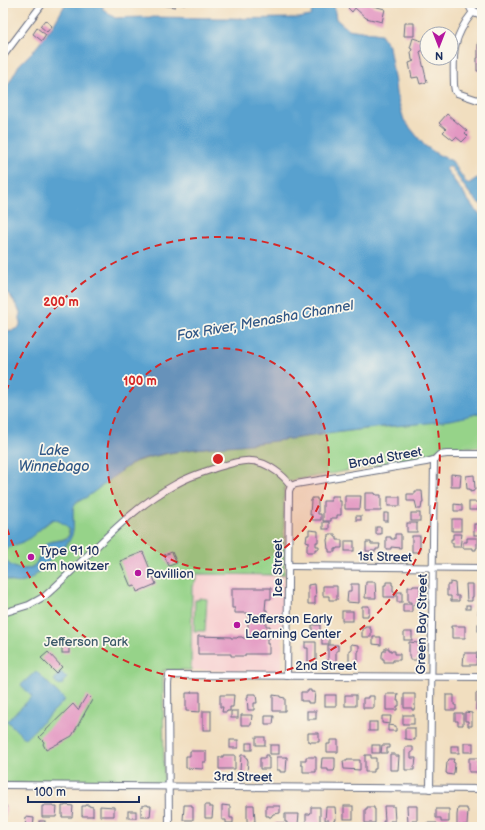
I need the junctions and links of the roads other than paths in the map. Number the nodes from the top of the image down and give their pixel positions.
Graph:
1 (43, 3) edge
2 (470, 3) edge
3 (473, 12) junction
4 (482, 14) edge
5 (3, 56) edge
6 (478, 100) dead end
7 (482, 454) edge
8 (434, 460) junction
9 (291, 486) junction
10 (288, 566) junction
11 (433, 567) junction
12 (482, 568) edge
13 (3, 613) edge
14 (287, 676) junction
15 (431, 677) junction
16 (482, 677) edge
17 (3, 785) edge
18 (168, 786) junction
19 (430, 789) junction
20 (482, 790) edge
21 (169, 827) edge

1 - 5 street
2 - 3 street
3 - 4 street
3 - 6 street
7 - 8 street, Broad Street
8 - 9 street, Broad Street
8 - 11 street, Green Bay Street
9 - 10 street, Ice Street
9 - 13 street
10 - 11 street, 1st Street
10 - 14 street, Ice Street
11 - 12 street, 1st Street
11 - 15 street, Green Bay Street
14 - 15 street, 2nd Street
14 - 18 street, 2nd Street
15 - 16 street, 2nd Street
15 - 19 street, Green Bay Street
17 - 18 street, 3rd Street
18 - 19 street, 3rd Street
18 - 21 street
19 - 20 street, 3rd Street

